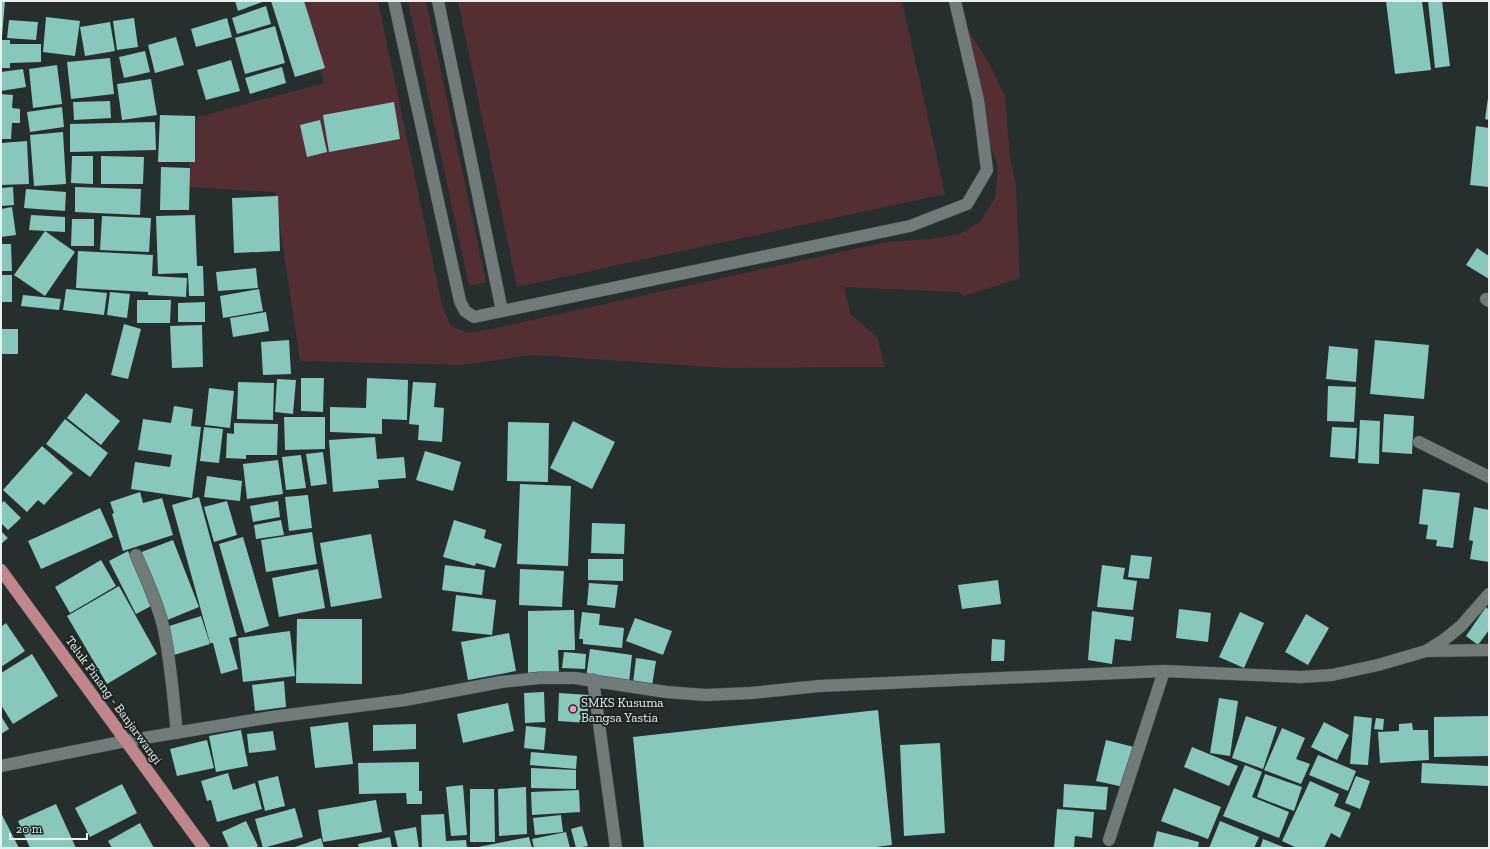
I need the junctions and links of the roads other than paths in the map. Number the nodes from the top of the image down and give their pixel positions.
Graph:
1 (394, 1) edge
2 (438, 1) edge
3 (955, 1) edge
4 (502, 311) junction
5 (1419, 442) dead end
6 (1489, 477) edge
7 (136, 555) dead end
8 (1, 570) edge
9 (1489, 594) edge
10 (1489, 650) edge
11 (1426, 651) junction
12 (1164, 671) junction
13 (593, 680) junction
14 (177, 733) junction
15 (126, 740) junction
16 (1, 766) edge
17 (1109, 840) dead end
18 (204, 848) edge
19 (616, 848) edge

1 - 4 street
2 - 4 street
3 - 4 street
5 - 6 street
7 - 14 street
8 - 15 main road, Teluk Pinang - Banjarwangi
9 - 11 street
10 - 11 street
11 - 12 street
12 - 13 street
12 - 17 street
13 - 14 street
13 - 19 street
14 - 15 street
15 - 16 street
15 - 18 main road, Teluk Pinang - Banjarwangi

